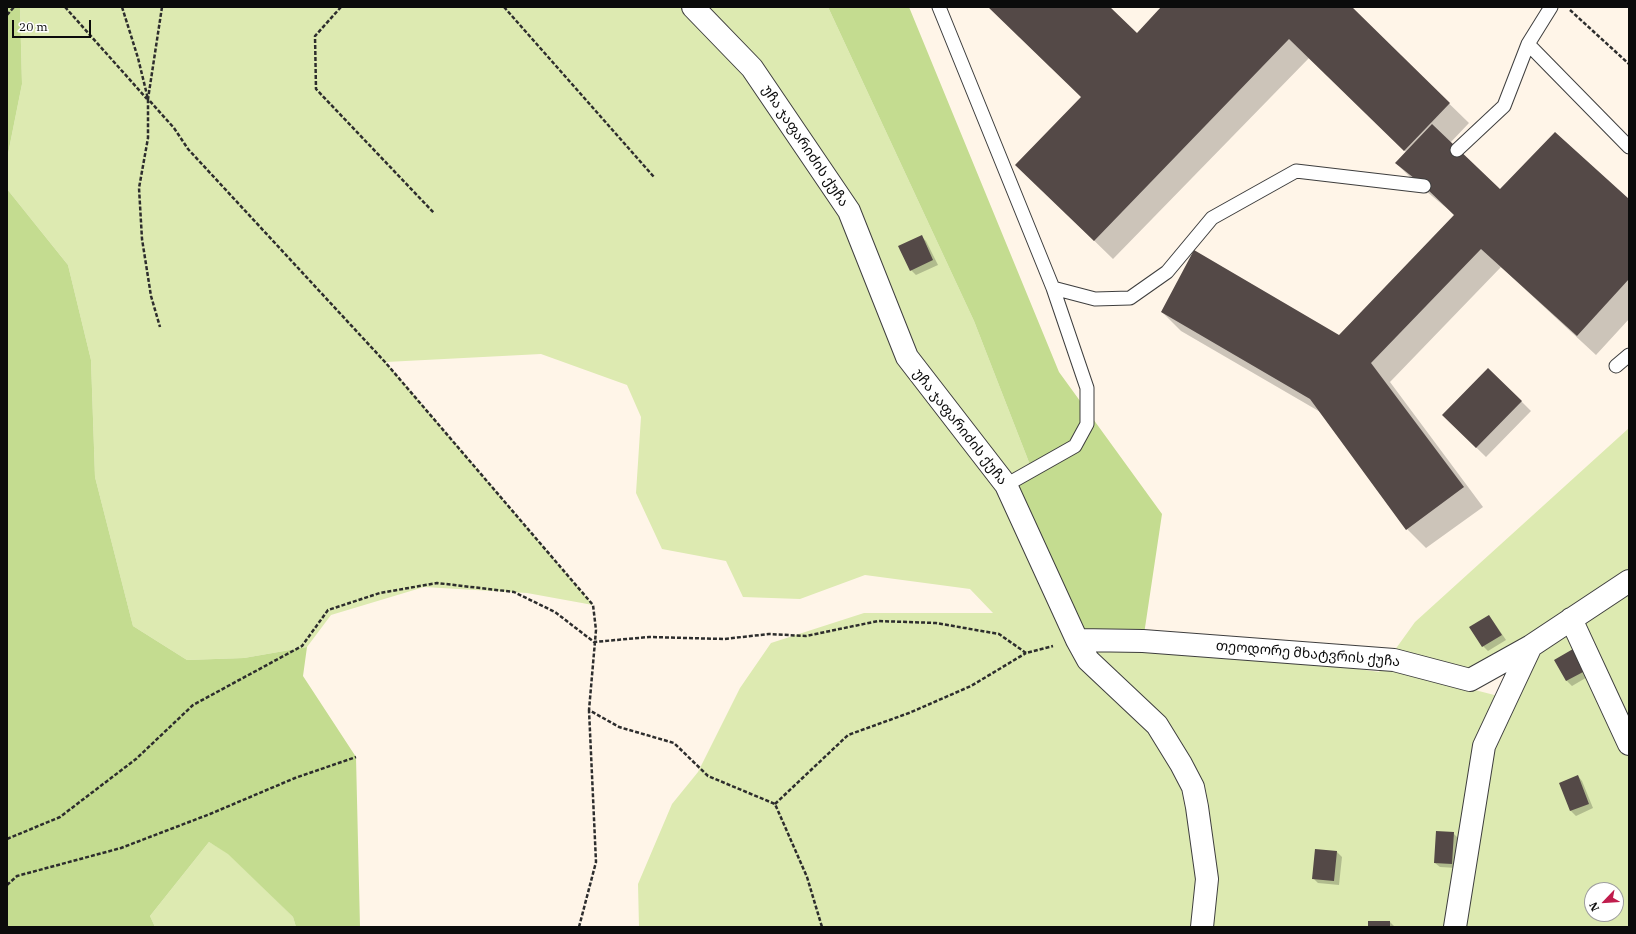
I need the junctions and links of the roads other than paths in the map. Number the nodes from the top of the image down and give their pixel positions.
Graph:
1 (693, 7) edge
2 (940, 7) edge
3 (1551, 7) edge
4 (1528, 44) junction
5 (1629, 147) edge
6 (1458, 150) dead end
7 (1424, 186) dead end
8 (1053, 288) junction
9 (1629, 355) edge
10 (1616, 366) dead end
11 (1006, 486) junction
12 (1629, 581) edge
13 (1571, 619) junction
14 (1077, 640) junction
15 (1531, 646) junction
16 (1629, 744) edge
17 (1202, 927) edge
18 (1455, 927) edge

1 - 11 street, უჩა ჯაფარიძის ქუჩა
2 - 8 lane
3 - 4 lane
4 - 5 lane
4 - 6 lane
7 - 8 lane
8 - 11 lane
9 - 10 lane
11 - 14 street, უჩა ჯაფარიძის ქუჩა
12 - 13 street, თეოდორე მხატვრის ქუჩა
13 - 15 street, თეოდორე მხატვრის ქუჩა
13 - 16 street
14 - 15 street, თეოდორე მხატვრის ქუჩა
14 - 17 street, უჩა ჯაფარიძის ქუჩა
15 - 18 street

